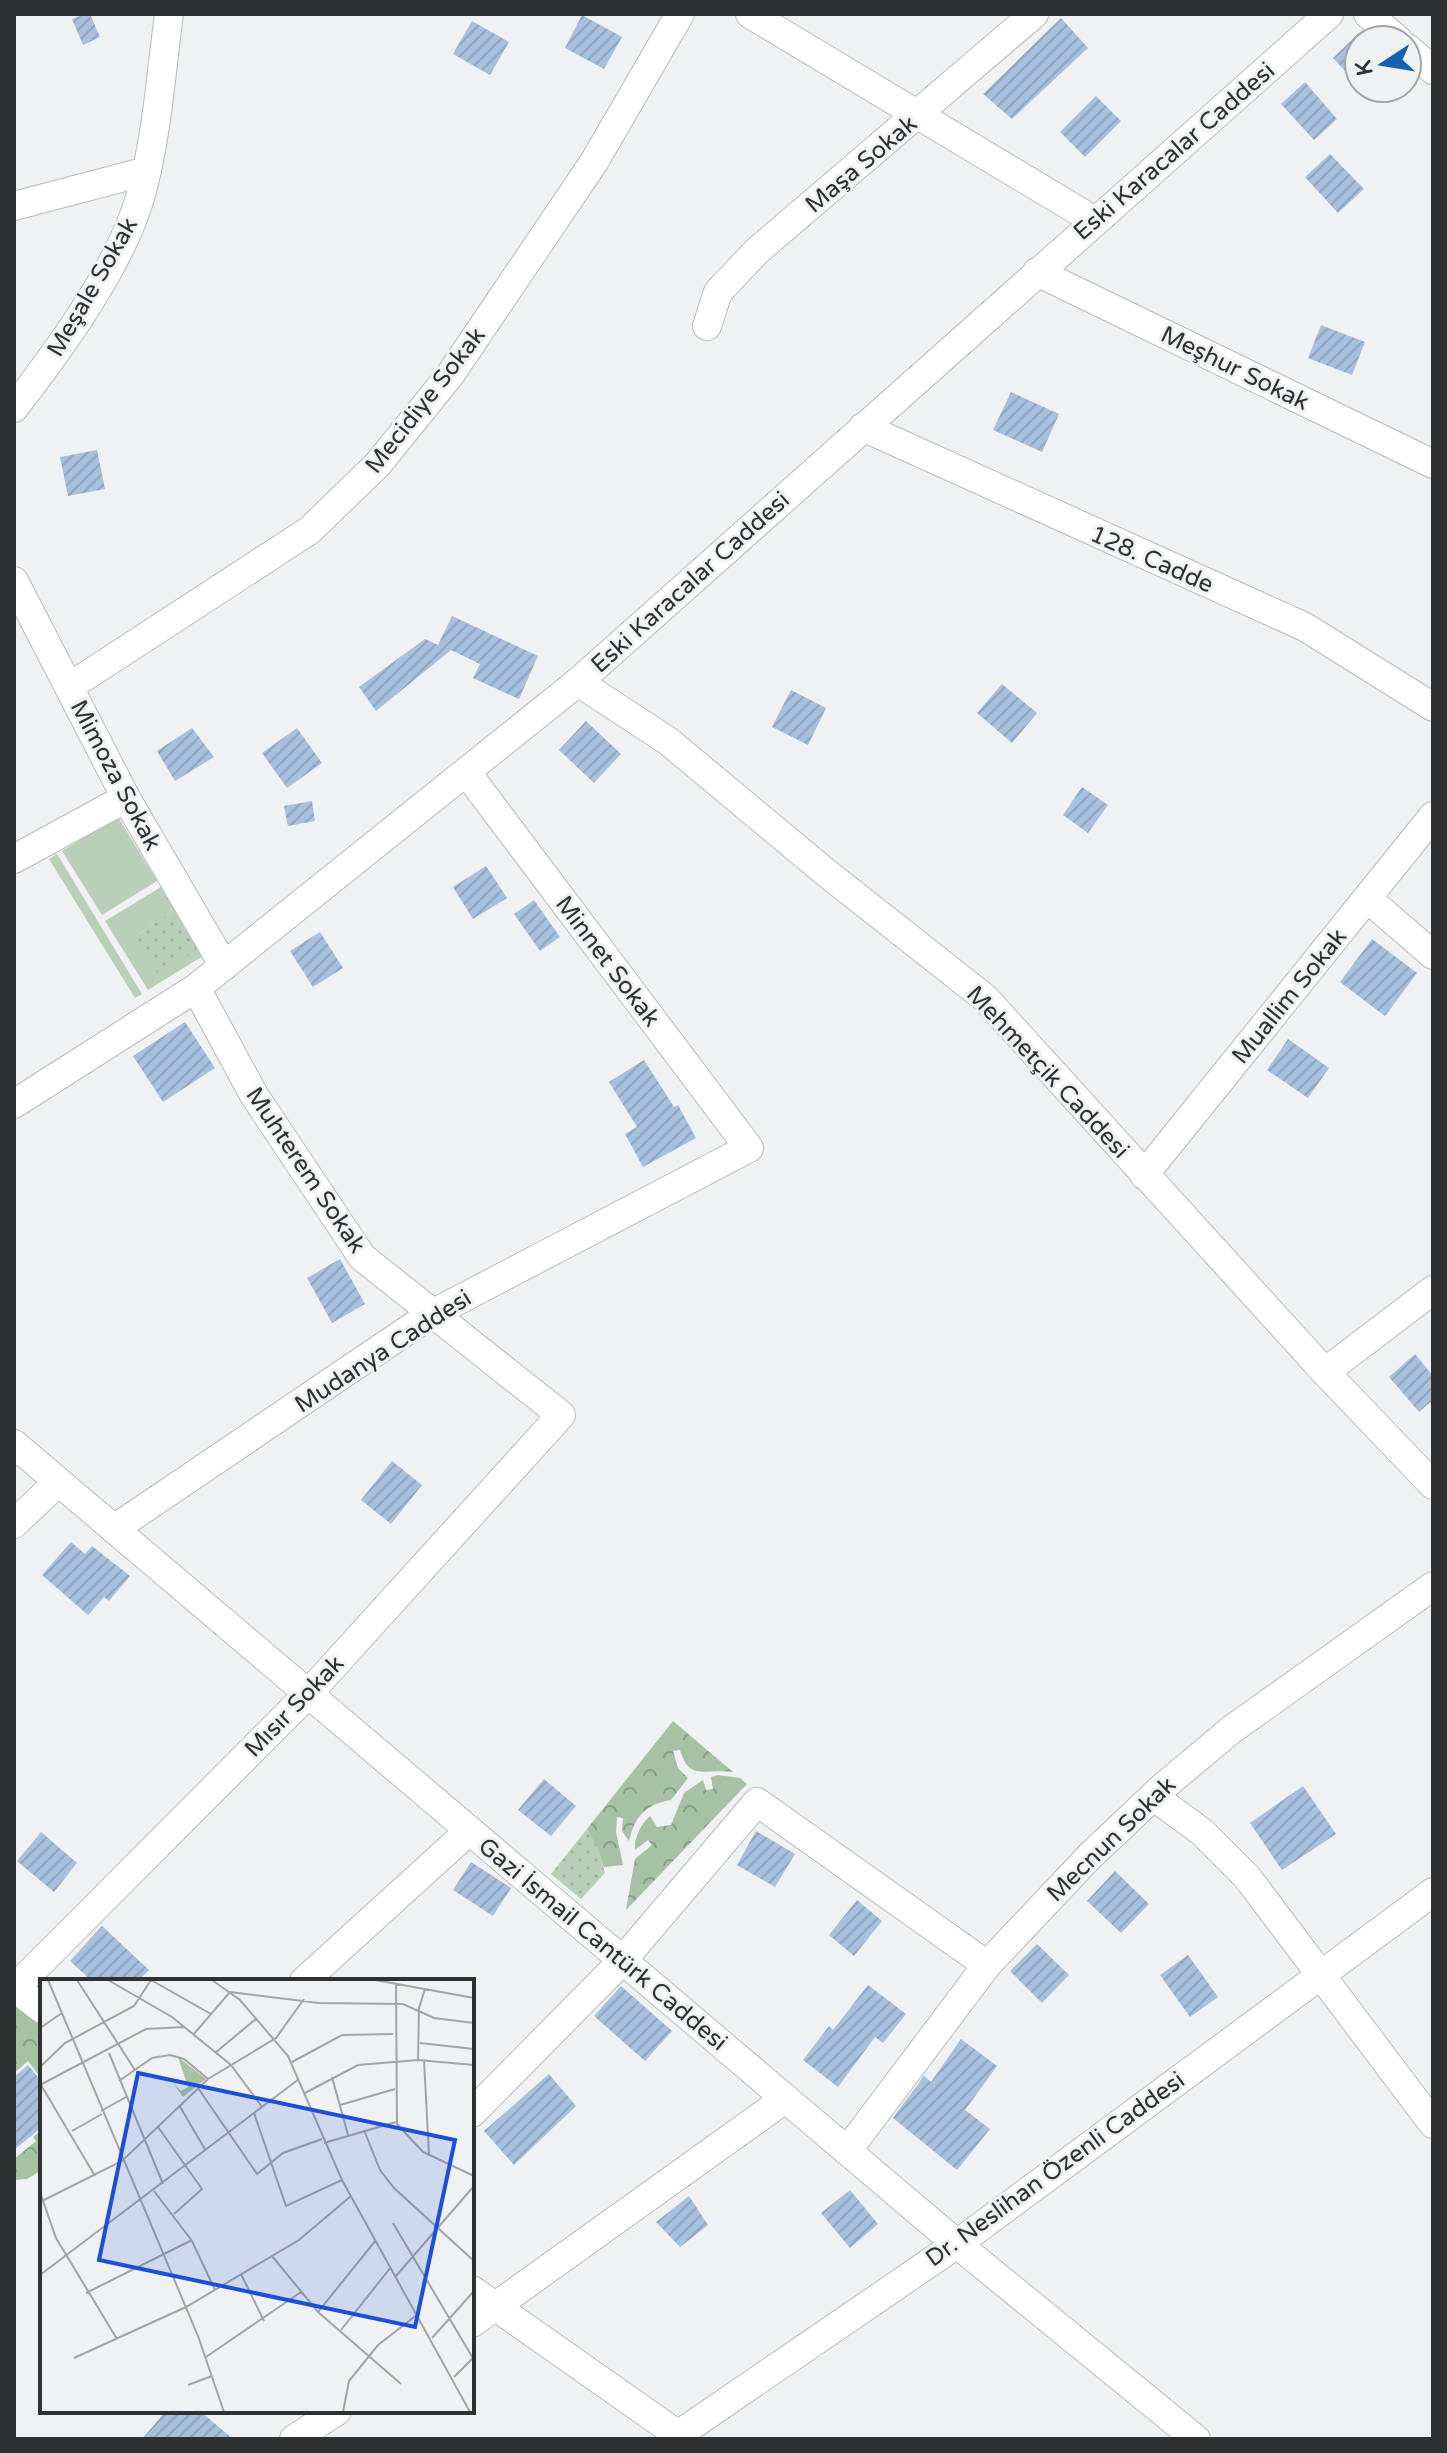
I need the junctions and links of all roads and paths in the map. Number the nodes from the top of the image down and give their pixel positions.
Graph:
1 (169, 14) edge
2 (680, 14) edge
3 (750, 14) edge
4 (1034, 14) edge
5 (1329, 14) edge
6 (919, 115) junction
7 (147, 171) junction
8 (14, 206) edge
9 (1095, 221) junction
10 (1037, 272) junction
11 (707, 326) dead end
12 (14, 408) edge
13 (863, 427) junction
14 (1433, 464) edge
15 (14, 581) edge
16 (578, 682) junction
17 (69, 687) junction
18 (1433, 707) edge
19 (467, 773) junction
20 (126, 798) junction
21 (1433, 816) edge
22 (14, 859) edge
23 (1368, 899) junction
24 (1433, 955) edge
25 (224, 966) junction
26 (196, 988) junction
27 (14, 1104) edge
28 (749, 1148) joint
29 (1144, 1175) junction
30 (1433, 1290) edge
31 (430, 1315) junction
32 (1325, 1372) junction
33 (561, 1415) joint
34 (14, 1444) edge
35 (58, 1482) junction
36 (1433, 1485) edge
37 (14, 1524) edge
38 (114, 1529) junction
39 (1433, 1586) edge
40 (308, 1694) junction
41 (1153, 1796) junction
42 (469, 1831) junction
43 (1433, 1892) edge
44 (622, 1961) junction
45 (987, 1965) junction
46 (1318, 1974) junction
47 (306, 1979) edge
48 (15, 1987) edge
49 (40, 2007) edge
50 (785, 2099) junction
51 (474, 2111) edge
52 (1433, 2124) edge
53 (847, 2151) junction
54 (957, 2244) junction
55 (474, 2291) edge
56 (497, 2307) junction
57 (474, 2322) edge
58 (334, 2413) edge
59 (679, 2437) edge
60 (294, 2439) edge
61 (1196, 2439) edge

1 - 7 street, Meşale Sokak
2 - 17 street, Mecidiye Sokak
3 - 6 street
4 - 6 street, Maşa Sokak
5 - 9 street, Eski Karacalar Caddesi
6 - 9 street
6 - 11 street, Maşa Sokak
7 - 8 street
7 - 12 street, Meşale Sokak
9 - 10 street, Eski Karacalar Caddesi
10 - 13 street, Eski Karacalar Caddesi
10 - 14 street, Meşhur Sokak
13 - 16 street, Eski Karacalar Caddesi
13 - 18 street, 128. Cadde
15 - 17 street, Mimoza Sokak
16 - 19 street, Eski Karacalar Caddesi
16 - 29 street, Mehmetçik Caddesi
17 - 20 street, Mimoza Sokak
19 - 25 street, Eski Karacalar Caddesi
19 - 28 street, Minnet Sokak
20 - 22 street
20 - 25 street, Mimoza Sokak
21 - 23 street, Muallim Sokak
23 - 24 street
23 - 29 street, Muallim Sokak
25 - 26 street, Eski Karacalar Caddesi
26 - 27 street, Eski Karacalar Caddesi
26 - 31 street, Muhterem Sokak
28 - 31 street, Mudanya Caddesi
29 - 32 street, Mehmetçik Caddesi
30 - 32 street
31 - 33 street, Muhterem Sokak
31 - 38 street, Mudanya Caddesi
32 - 36 street, Mehmetçik Caddesi
33 - 40 street, Mısır Sokak
34 - 35 street, Gazi İsmail Cantürk Caddesi
35 - 37 street
35 - 38 street, Gazi İsmail Cantürk Caddesi
38 - 40 street, Gazi İsmail Cantürk Caddesi
39 - 41 street, Mecnun Sokak
40 - 42 street, Gazi İsmail Cantürk Caddesi
40 - 48 street, Mısır Sokak
41 - 45 street, Mecnun Sokak
41 - 46 street
42 - 44 street, Gazi İsmail Cantürk Caddesi
42 - 47 street
43 - 46 street, Dr. Neslihan Özenli Caddesi
44 - 45 street
44 - 50 street, Gazi İsmail Cantürk Caddesi
44 - 51 street
45 - 53 street, Mecnun Sokak
46 - 52 street
46 - 54 street, Dr. Neslihan Özenli Caddesi
48 - 49 street
50 - 53 street, Gazi İsmail Cantürk Caddesi
50 - 56 street
53 - 54 street, Gazi İsmail Cantürk Caddesi
54 - 59 street, Dr. Neslihan Özenli Caddesi
54 - 61 street, Gazi İsmail Cantürk Caddesi
55 - 56 street
56 - 57 street
56 - 59 street
58 - 60 street

